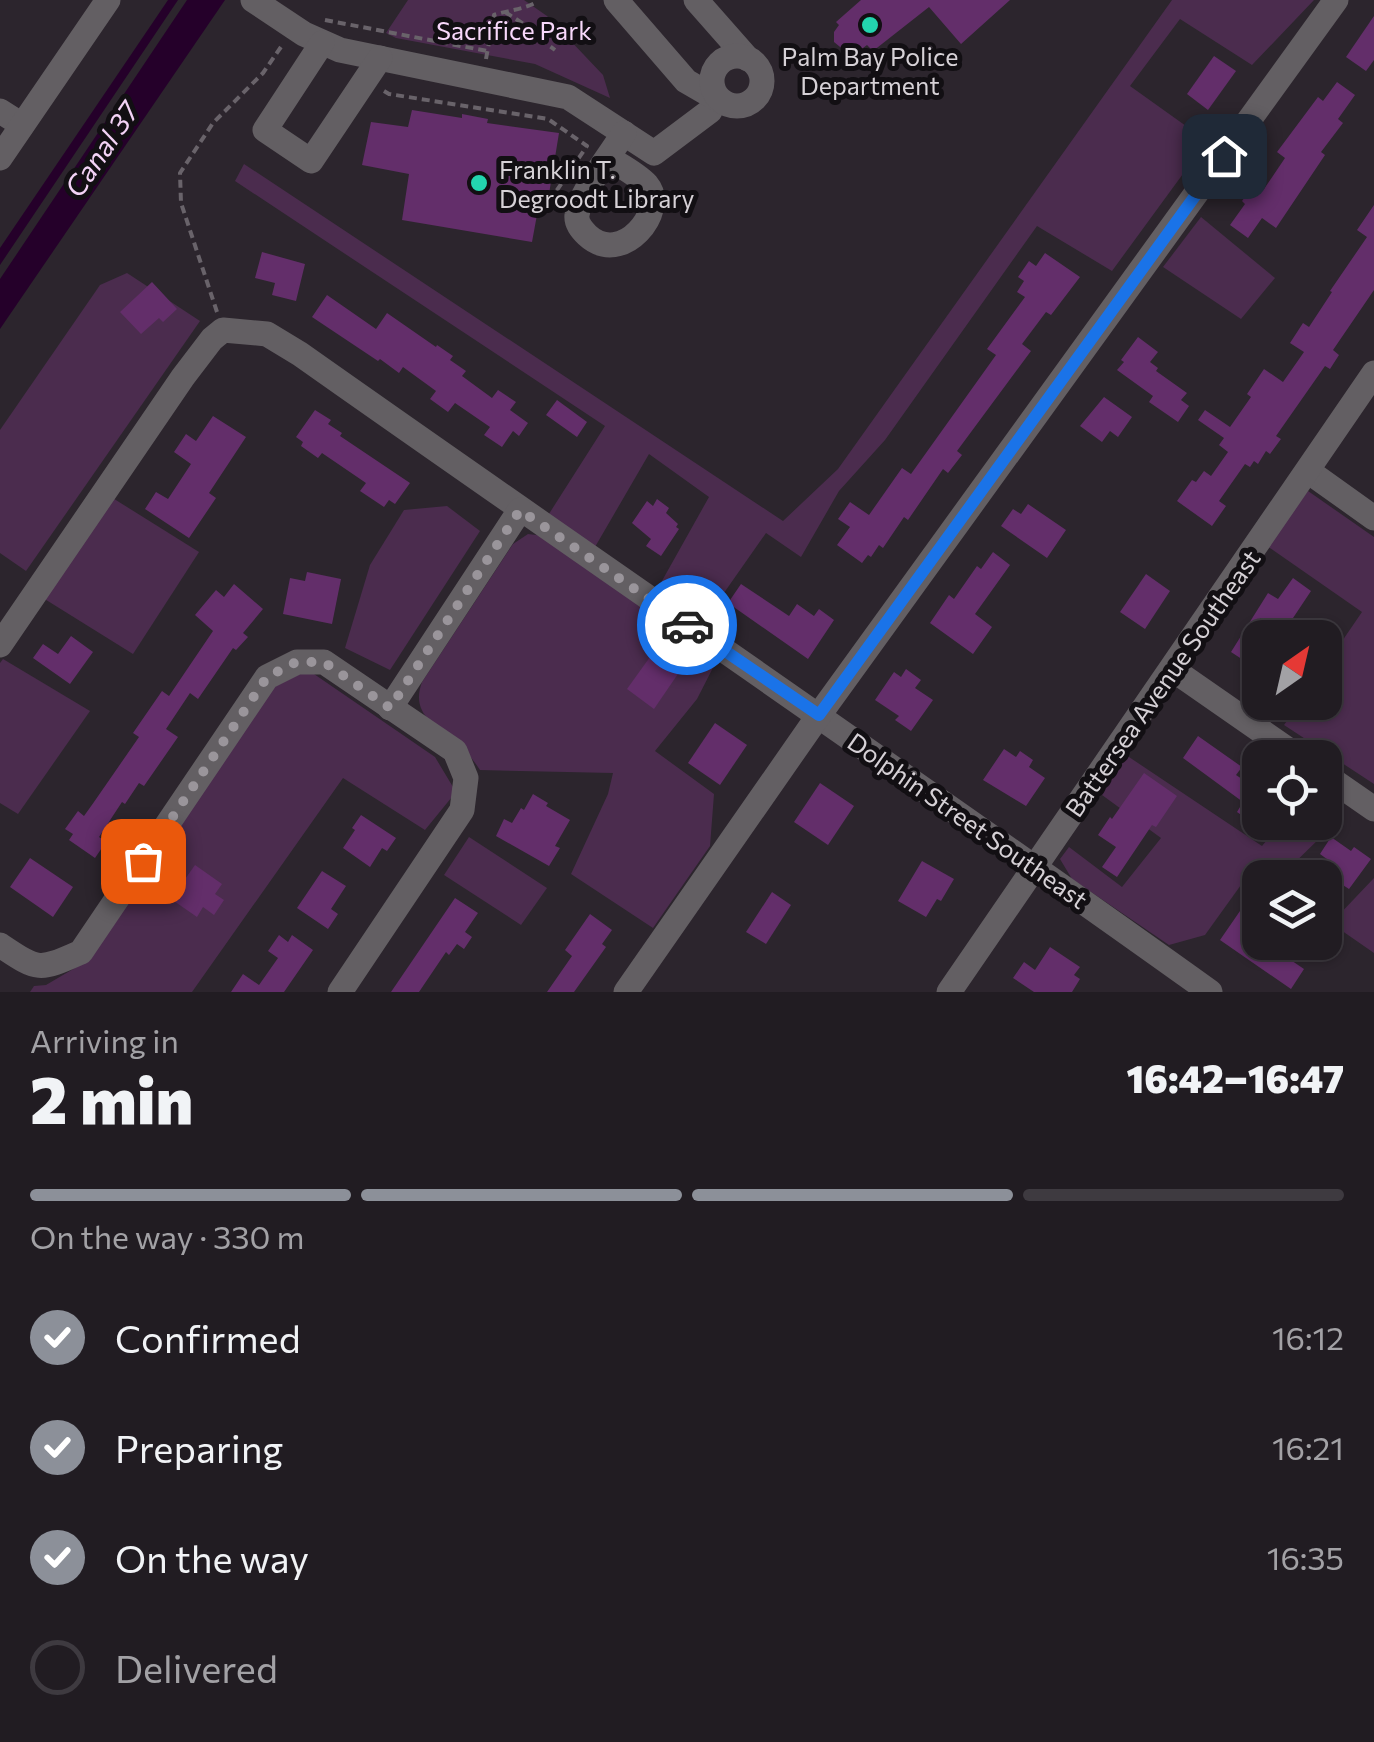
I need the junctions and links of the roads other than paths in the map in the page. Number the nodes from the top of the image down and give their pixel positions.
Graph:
1 (108, 0) edge
2 (616, 0) edge
3 (696, 0) edge
4 (1336, 0) edge
5 (262, 6) edge
6 (311, 29) junction
7 (373, 69) junction
8 (720, 100) junction
9 (0, 111) edge
10 (22, 126) junction
11 (624, 133) junction
12 (0, 158) edge
13 (608, 158) dead end
14 (1374, 373) edge
15 (1308, 471) junction
16 (520, 510) junction
17 (1374, 518) edge
18 (0, 645) edge
19 (1172, 669) junction
20 (390, 708) junction
21 (819, 715) junction
22 (1274, 740) edge
23 (1342, 787) edge
24 (1374, 809) edge
25 (1034, 866) junction
26 (0, 945) edge
27 (340, 992) edge
28 (626, 992) edge
29 (948, 992) edge
30 (1210, 992) edge

1 - 10 street
2 - 8 street
3 - 8 street
4 - 21 street
5 - 6 street
6 - 7 street
6 - 7 street
7 - 11 street
8 - 11 street
9 - 10 street
10 - 12 street
11 - 13 street
14 - 15 street, Battersea Avenue Southeast
15 - 17 street
15 - 19 street, Battersea Avenue Southeast
16 - 18 street, Dolphin Street Southeast
16 - 20 street
16 - 21 street, Dolphin Street Southeast
19 - 22 street
19 - 25 street, Battersea Avenue Southeast
20 - 26 street
20 - 27 street
21 - 25 street, Dolphin Street Southeast
21 - 28 street
23 - 24 street
25 - 29 street, Battersea Avenue Southeast
25 - 30 street, Dolphin Street Southeast

